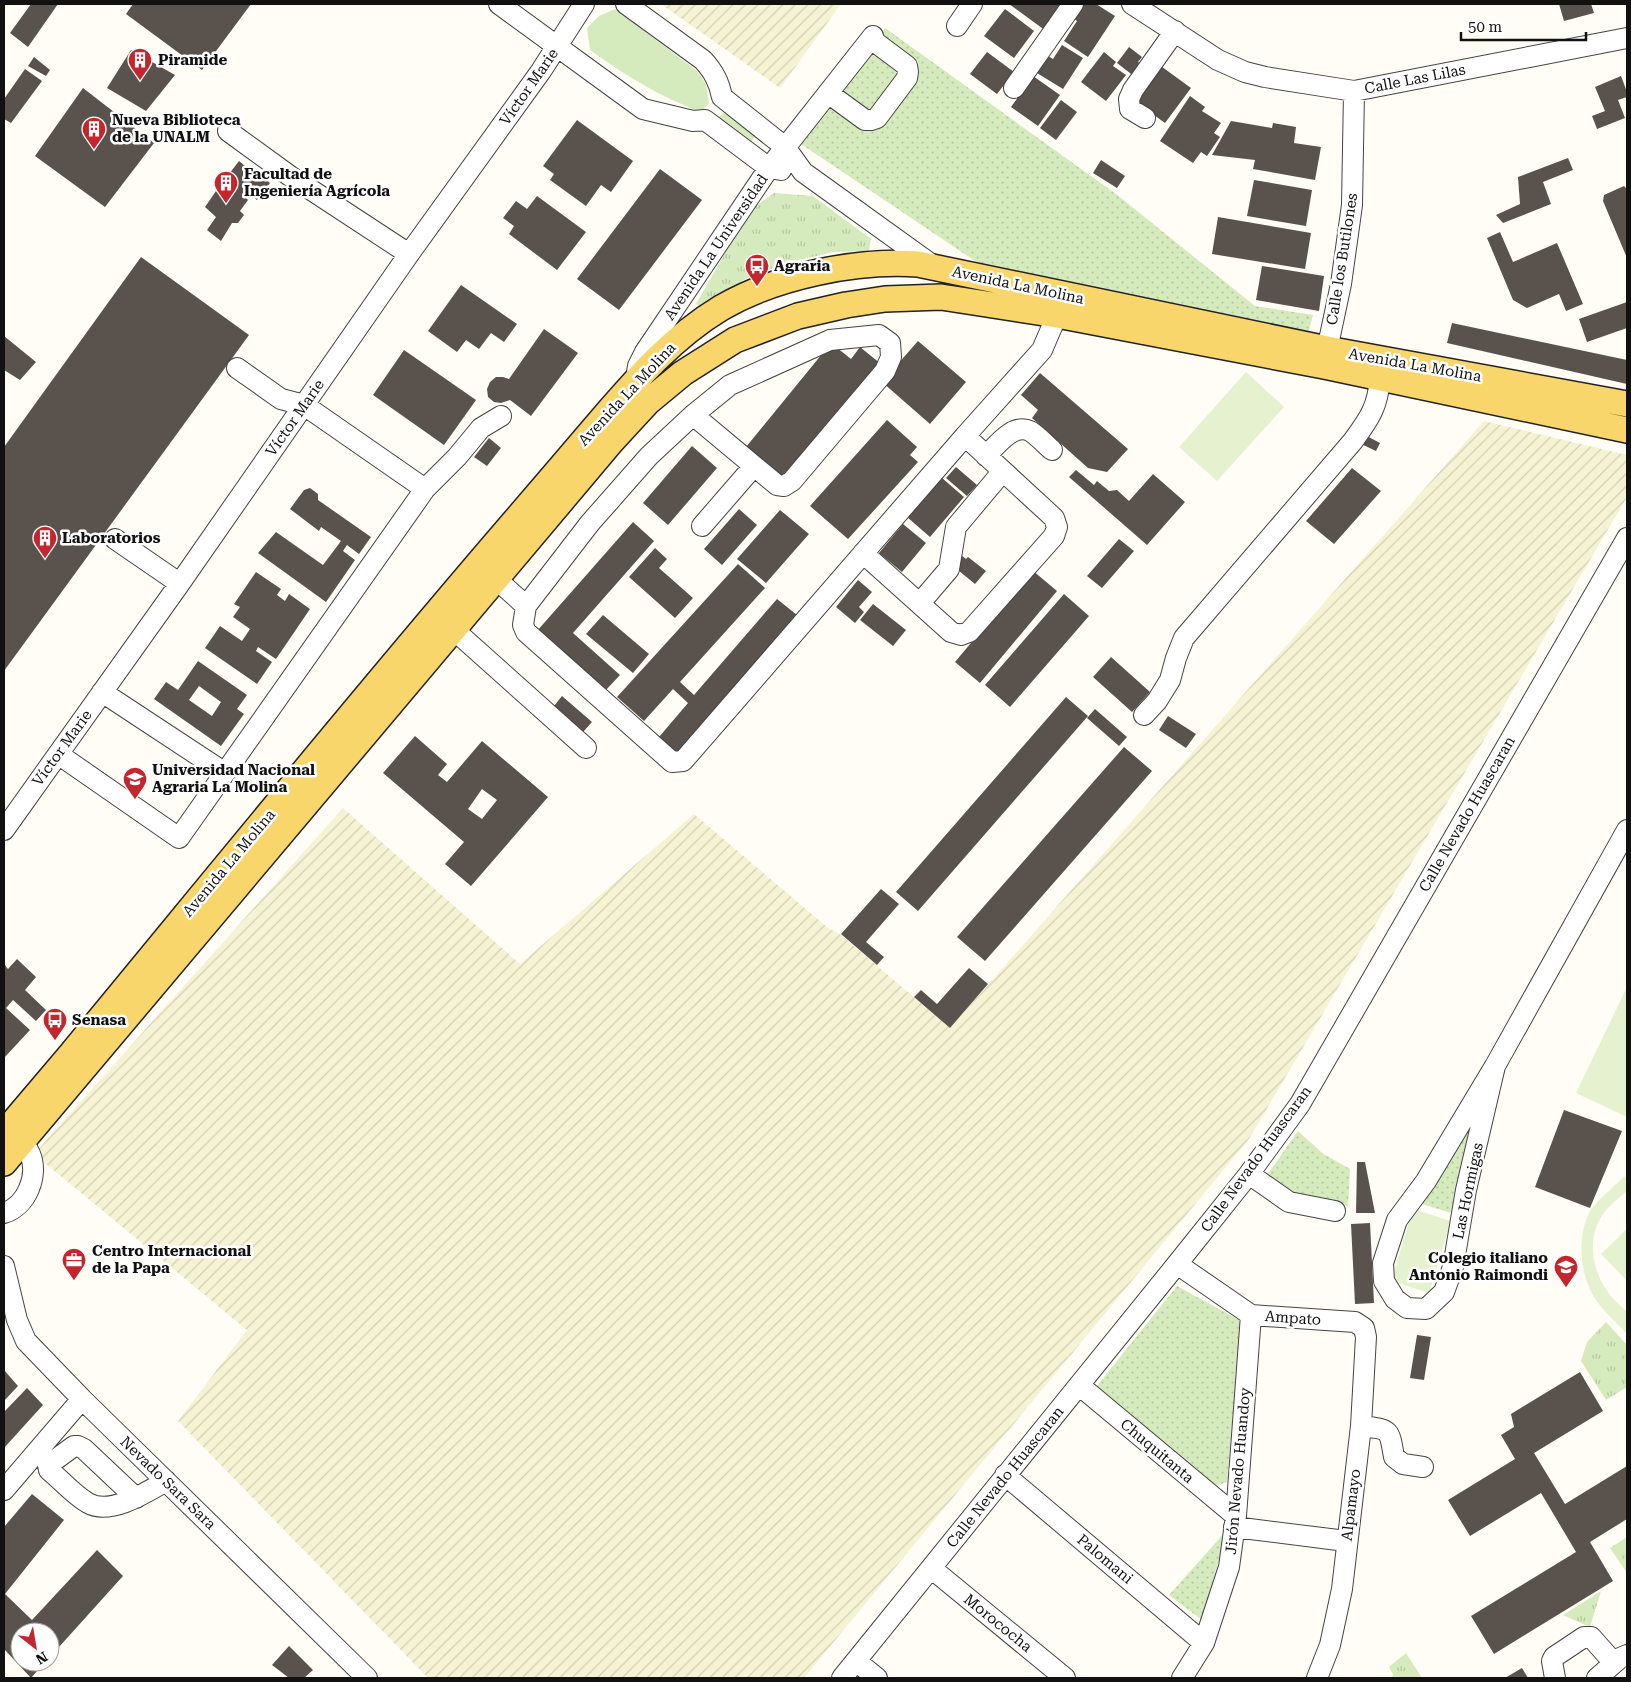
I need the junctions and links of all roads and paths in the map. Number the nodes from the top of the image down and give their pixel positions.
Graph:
1 (499, 4) edge
2 (584, 4) edge
3 (626, 4) edge
4 (972, 4) edge
5 (1073, 4) edge
6 (1132, 4) edge
7 (957, 26) dead end
8 (1175, 31) junction
9 (1627, 38) edge
10 (558, 47) junction
11 (1014, 88) dead end
12 (1354, 91) junction
13 (828, 93) junction
14 (722, 98) junction
15 (1145, 118) dead end
16 (705, 120) junction
17 (228, 131) dead end
18 (785, 147) junction
19 (769, 168) junction
20 (803, 172) junction
21 (409, 254) junction
22 (935, 267) junction
23 (941, 297) junction
24 (1057, 315) junction
25 (1325, 358) junction
26 (238, 368) dead end
27 (1380, 378) junction
28 (636, 379) junction
29 (648, 402) junction
30 (1627, 404) edge
31 (304, 405) junction
32 (693, 415) junction
33 (500, 416) dead end
34 (1627, 430) edge
35 (965, 436) junction
36 (1052, 450) dead end
37 (986, 456) junction
38 (754, 466) junction
39 (1003, 471) junction
40 (424, 490) junction
41 (702, 526) dead end
42 (1627, 538) edge
43 (115, 539) dead end
44 (863, 553) junction
45 (495, 578) junction
46 (180, 584) junction
47 (920, 603) junction
48 (526, 606) junction
49 (453, 629) junction
50 (102, 692) junction
51 (1144, 715) dead end
52 (586, 748) dead end
53 (58, 754) junction
54 (225, 774) junction
55 (4, 830) edge
56 (1627, 830) edge
57 (1495, 1066) junction
58 (9, 1132) edge
59 (4, 1163) edge
60 (1248, 1174) junction
61 (1335, 1212) dead end
62 (4, 1213) edge
63 (1177, 1264) junction
64 (4, 1266) edge
65 (1251, 1315) junction
66 (1364, 1328) joint
67 (1079, 1386) junction
68 (82, 1399) junction
69 (1360, 1426) junction
70 (41, 1460) junction
71 (1423, 1468) dead end
72 (1006, 1475) junction
73 (166, 1481) junction
74 (4, 1490) edge
75 (136, 1498) junction
76 (1235, 1521) junction
77 (1346, 1541) junction
78 (931, 1568) junction
79 (1204, 1643) junction
80 (1621, 1659) edge
81 (856, 1661) junction
82 (365, 1678) edge
83 (842, 1678) edge
84 (876, 1678) edge
85 (1065, 1678) edge
86 (1182, 1678) edge
87 (1316, 1678) edge
88 (1555, 1678) edge
89 (1596, 1678) edge

1 - 10 street
2 - 10 street, Víctor Marie
3 - 14 street
4 - 7 street
5 - 11 street
6 - 8 street, Calle Las Lilas
8 - 12 street, Calle Las Lilas
8 - 15 street
9 - 12 street, Calle Las Lilas
10 - 16 street
10 - 21 street, Víctor Marie
12 - 25 street, Calle los Butilones
13 - 13 street, Avenida La Universidad
13 - 18 street, Avenida La Universidad
14 - 16 street
14 - 18 street
16 - 19 street
17 - 21 street
18 - 19 street, Avenida La Universidad
18 - 20 street, Avenida La Universidad
19 - 20 street, Avenida La Universidad
19 - 28 street, Avenida La Universidad
20 - 22 street, Avenida La Universidad
21 - 31 street, Víctor Marie
22 - 23 main road
22 - 25 main road, Avenida La Molina
22 - 28 main road, Avenida La Molina
23 - 24 main road, Avenida La Molina
23 - 29 main road, Avenida La Molina
24 - 25 main road, Avenida La Molina
24 - 35 street
25 - 27 main road, Avenida La Molina
25 - 30 main road, Avenida La Molina
26 - 31 street
27 - 34 main road, Avenida La Molina
27 - 51 street
28 - 29 main road
28 - 58 main road, Avenida La Molina
29 - 45 main road, Avenida La Molina
31 - 40 street
31 - 46 street, Víctor Marie
32 - 38 street
32 - 38 street
32 - 48 street
33 - 40 street
35 - 37 street
35 - 44 street
36 - 37 street
37 - 39 street
38 - 41 street
39 - 47 street
39 - 47 street
40 - 54 street
42 - 60 street, Calle Nevado Huascaran
43 - 46 street
44 - 47 street
44 - 48 street
45 - 48 street
45 - 49 main road, Avenida La Molina
46 - 50 street, Víctor Marie
49 - 52 street
49 - 58 main road, Avenida La Molina
50 - 53 street, Víctor Marie
50 - 54 street
53 - 54 street
53 - 55 street, Víctor Marie
56 - 57 street, Las Hormigas
57 - 57 street, Las Hormigas
58 - 59 main road, Avenida La Molina
58 - 62 street
60 - 61 street
60 - 63 street, Calle Nevado Huascaran
63 - 65 street, Ampato
63 - 67 street, Calle Nevado Huascaran
64 - 68 street, Nevado Sara Sara
65 - 66 street, Ampato
65 - 76 street, Jirón Nevado Huandoy
66 - 69 street, Alpamayo
67 - 72 street, Calle Nevado Huascaran
67 - 76 street, Chuquitanta
68 - 70 street
68 - 73 street, Nevado Sara Sara
69 - 71 street
69 - 77 street, Alpamayo
70 - 74 street
70 - 75 street
70 - 75 street
72 - 78 street, Calle Nevado Huascaran
72 - 79 street, Palomani
73 - 75 street
73 - 82 street, Nevado Sara Sara
76 - 77 street
76 - 79 street, Jirón Nevado Huandoy
77 - 87 street, Alpamayo
78 - 81 street, Calle Nevado Huascaran
78 - 85 street, Morococha
79 - 86 street, Jirón Nevado Huandoy
80 - 88 street
80 - 89 street
81 - 83 street, Calle Nevado Huascaran
81 - 84 street

